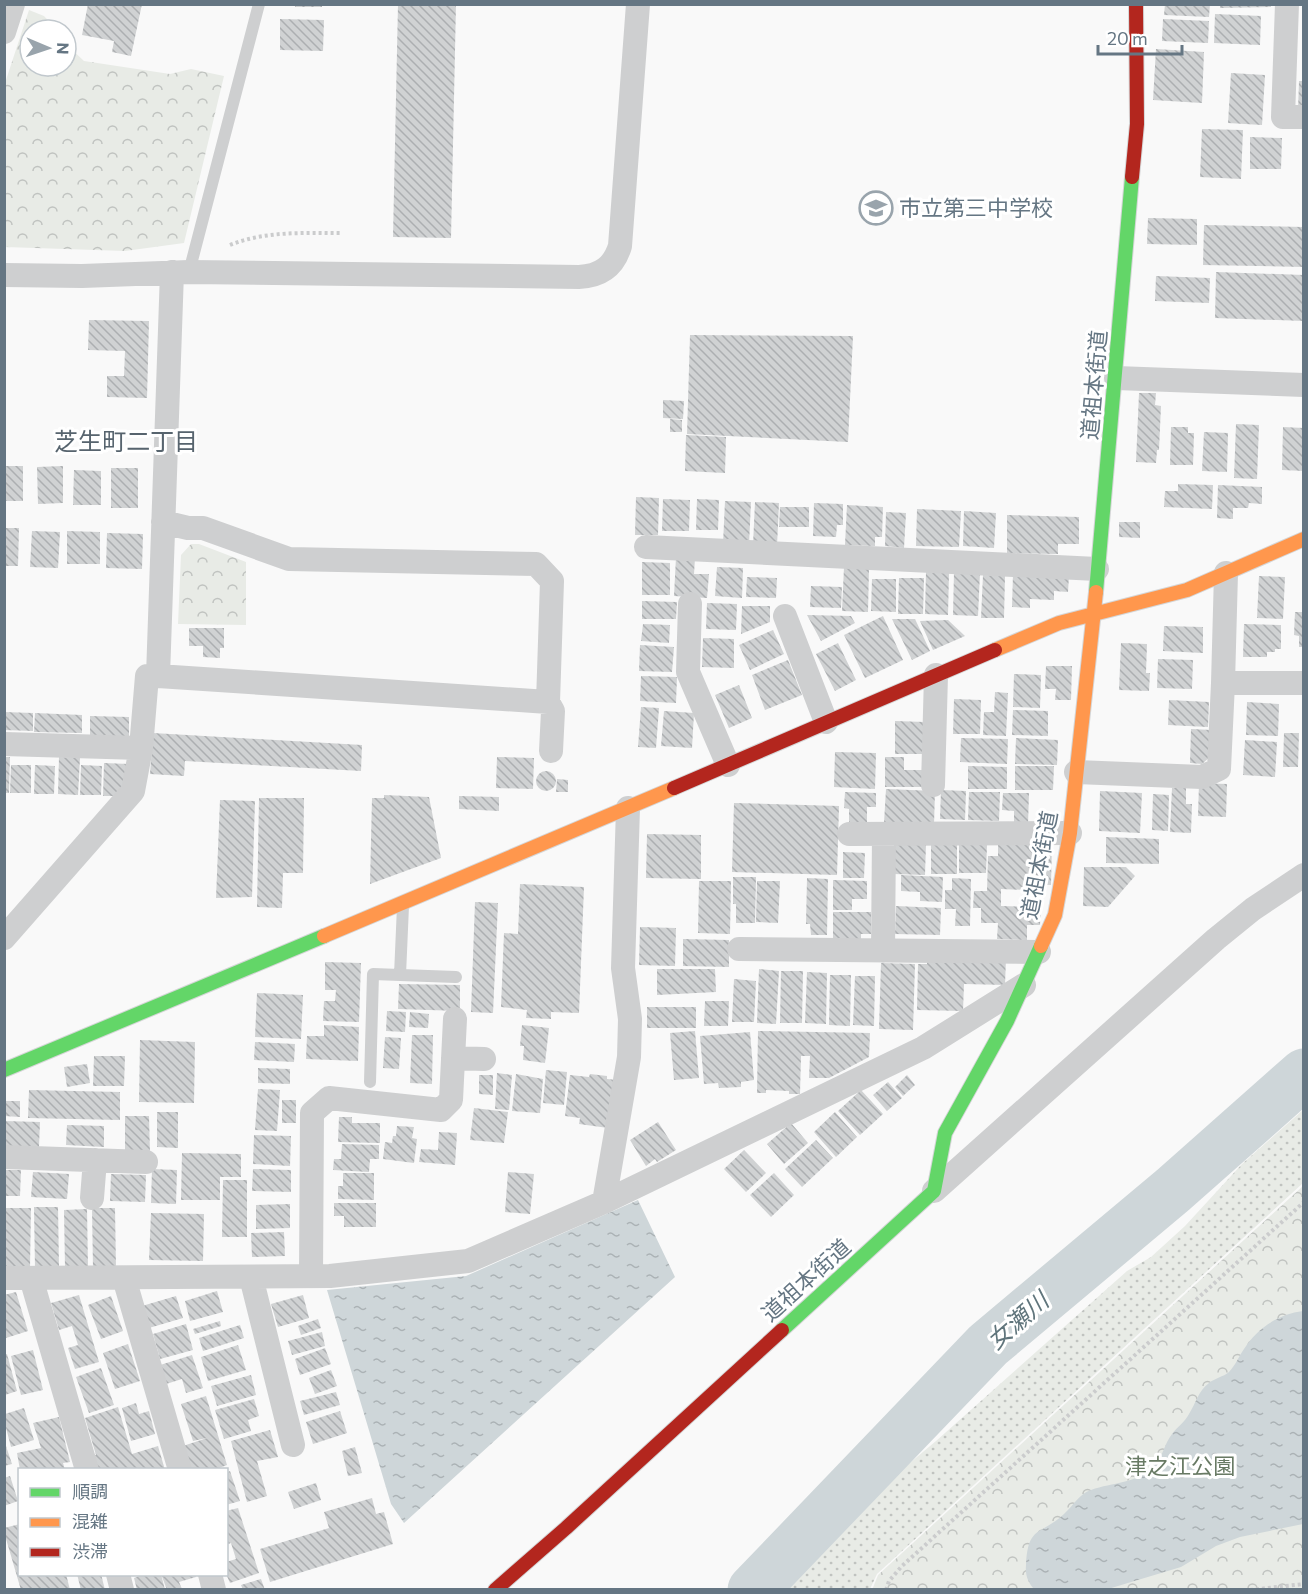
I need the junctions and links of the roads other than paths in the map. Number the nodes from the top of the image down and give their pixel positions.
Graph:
1 (13, 4) edge
2 (259, 4) edge
3 (638, 4) edge
4 (1136, 4) edge
5 (1287, 4) edge
6 (4, 32) edge
7 (1304, 117) edge
8 (185, 266) junction
9 (4, 275) edge
10 (1116, 378) junction
11 (1304, 385) edge
12 (163, 522) junction
13 (1304, 539) edge
14 (646, 547) dead end
15 (1097, 569) junction
16 (1226, 573) junction
17 (690, 604) dead end
18 (1094, 615) junction
19 (784, 616) dead end
20 (936, 675) junction
21 (158, 676) junction
22 (1223, 683) junction
23 (1304, 683) edge
24 (548, 702) junction
25 (826, 722) junction
26 (4, 744) edge
27 (141, 748) junction
28 (551, 751) dead end
29 (728, 765) junction
30 (1076, 772) junction
31 (933, 786) dead end
32 (628, 808) junction
33 (1070, 833) junction
34 (849, 834) dead end
35 (884, 834) junction
36 (1304, 875) edge
37 (403, 901) junction
38 (4, 938) edge
39 (739, 949) dead end
40 (883, 951) junction
41 (1039, 952) junction
42 (400, 975) junction
43 (456, 977) dead end
44 (1024, 985) junction
45 (455, 1019) dead end
46 (453, 1058) junction
47 (484, 1059) dead end
48 (4, 1070) edge
49 (370, 1082) dead end
50 (4, 1157) edge
51 (95, 1160) junction
52 (146, 1162) dead end
53 (934, 1191) junction
54 (92, 1198) dead end
55 (604, 1202) junction
56 (311, 1276) junction
57 (251, 1277) junction
58 (4, 1278) edge
59 (31, 1278) junction
60 (124, 1278) junction
61 (293, 1444) dead end
62 (86, 1468) edge
63 (179, 1468) edge
64 (495, 1590) edge

1 - 6 street
2 - 8 lane
3 - 8 street
4 - 10 street, 道祖本街道
5 - 7 street
8 - 9 street
8 - 12 street
10 - 11 street
10 - 15 street, 道祖本街道
12 - 21 street
12 - 24 street
13 - 16 street
14 - 15 street
15 - 18 street, 道祖本街道
16 - 18 street
16 - 22 street
17 - 29 street
18 - 20 street
18 - 30 street, 道祖本街道
19 - 25 street
20 - 25 street
20 - 31 street
21 - 24 street
21 - 27 street
22 - 23 street
22 - 30 street
24 - 28 street
25 - 29 street
26 - 27 street
27 - 38 street
29 - 32 street
30 - 33 street, 道祖本街道
32 - 37 street
32 - 55 street
33 - 35 street
33 - 41 street, 道祖本街道
34 - 35 street
35 - 40 street
36 - 53 street
37 - 42 lane
37 - 48 street
39 - 40 street
40 - 41 street
41 - 44 street, 道祖本街道
42 - 43 lane
42 - 49 lane
44 - 53 street, 道祖本街道
44 - 55 street
45 - 46 street
46 - 47 street
46 - 56 street
50 - 51 street
51 - 52 street
51 - 54 street
53 - 64 street, 道祖本街道
55 - 56 street
56 - 57 street
57 - 60 street
57 - 61 street
58 - 59 street
59 - 60 street
59 - 62 street
60 - 63 street

